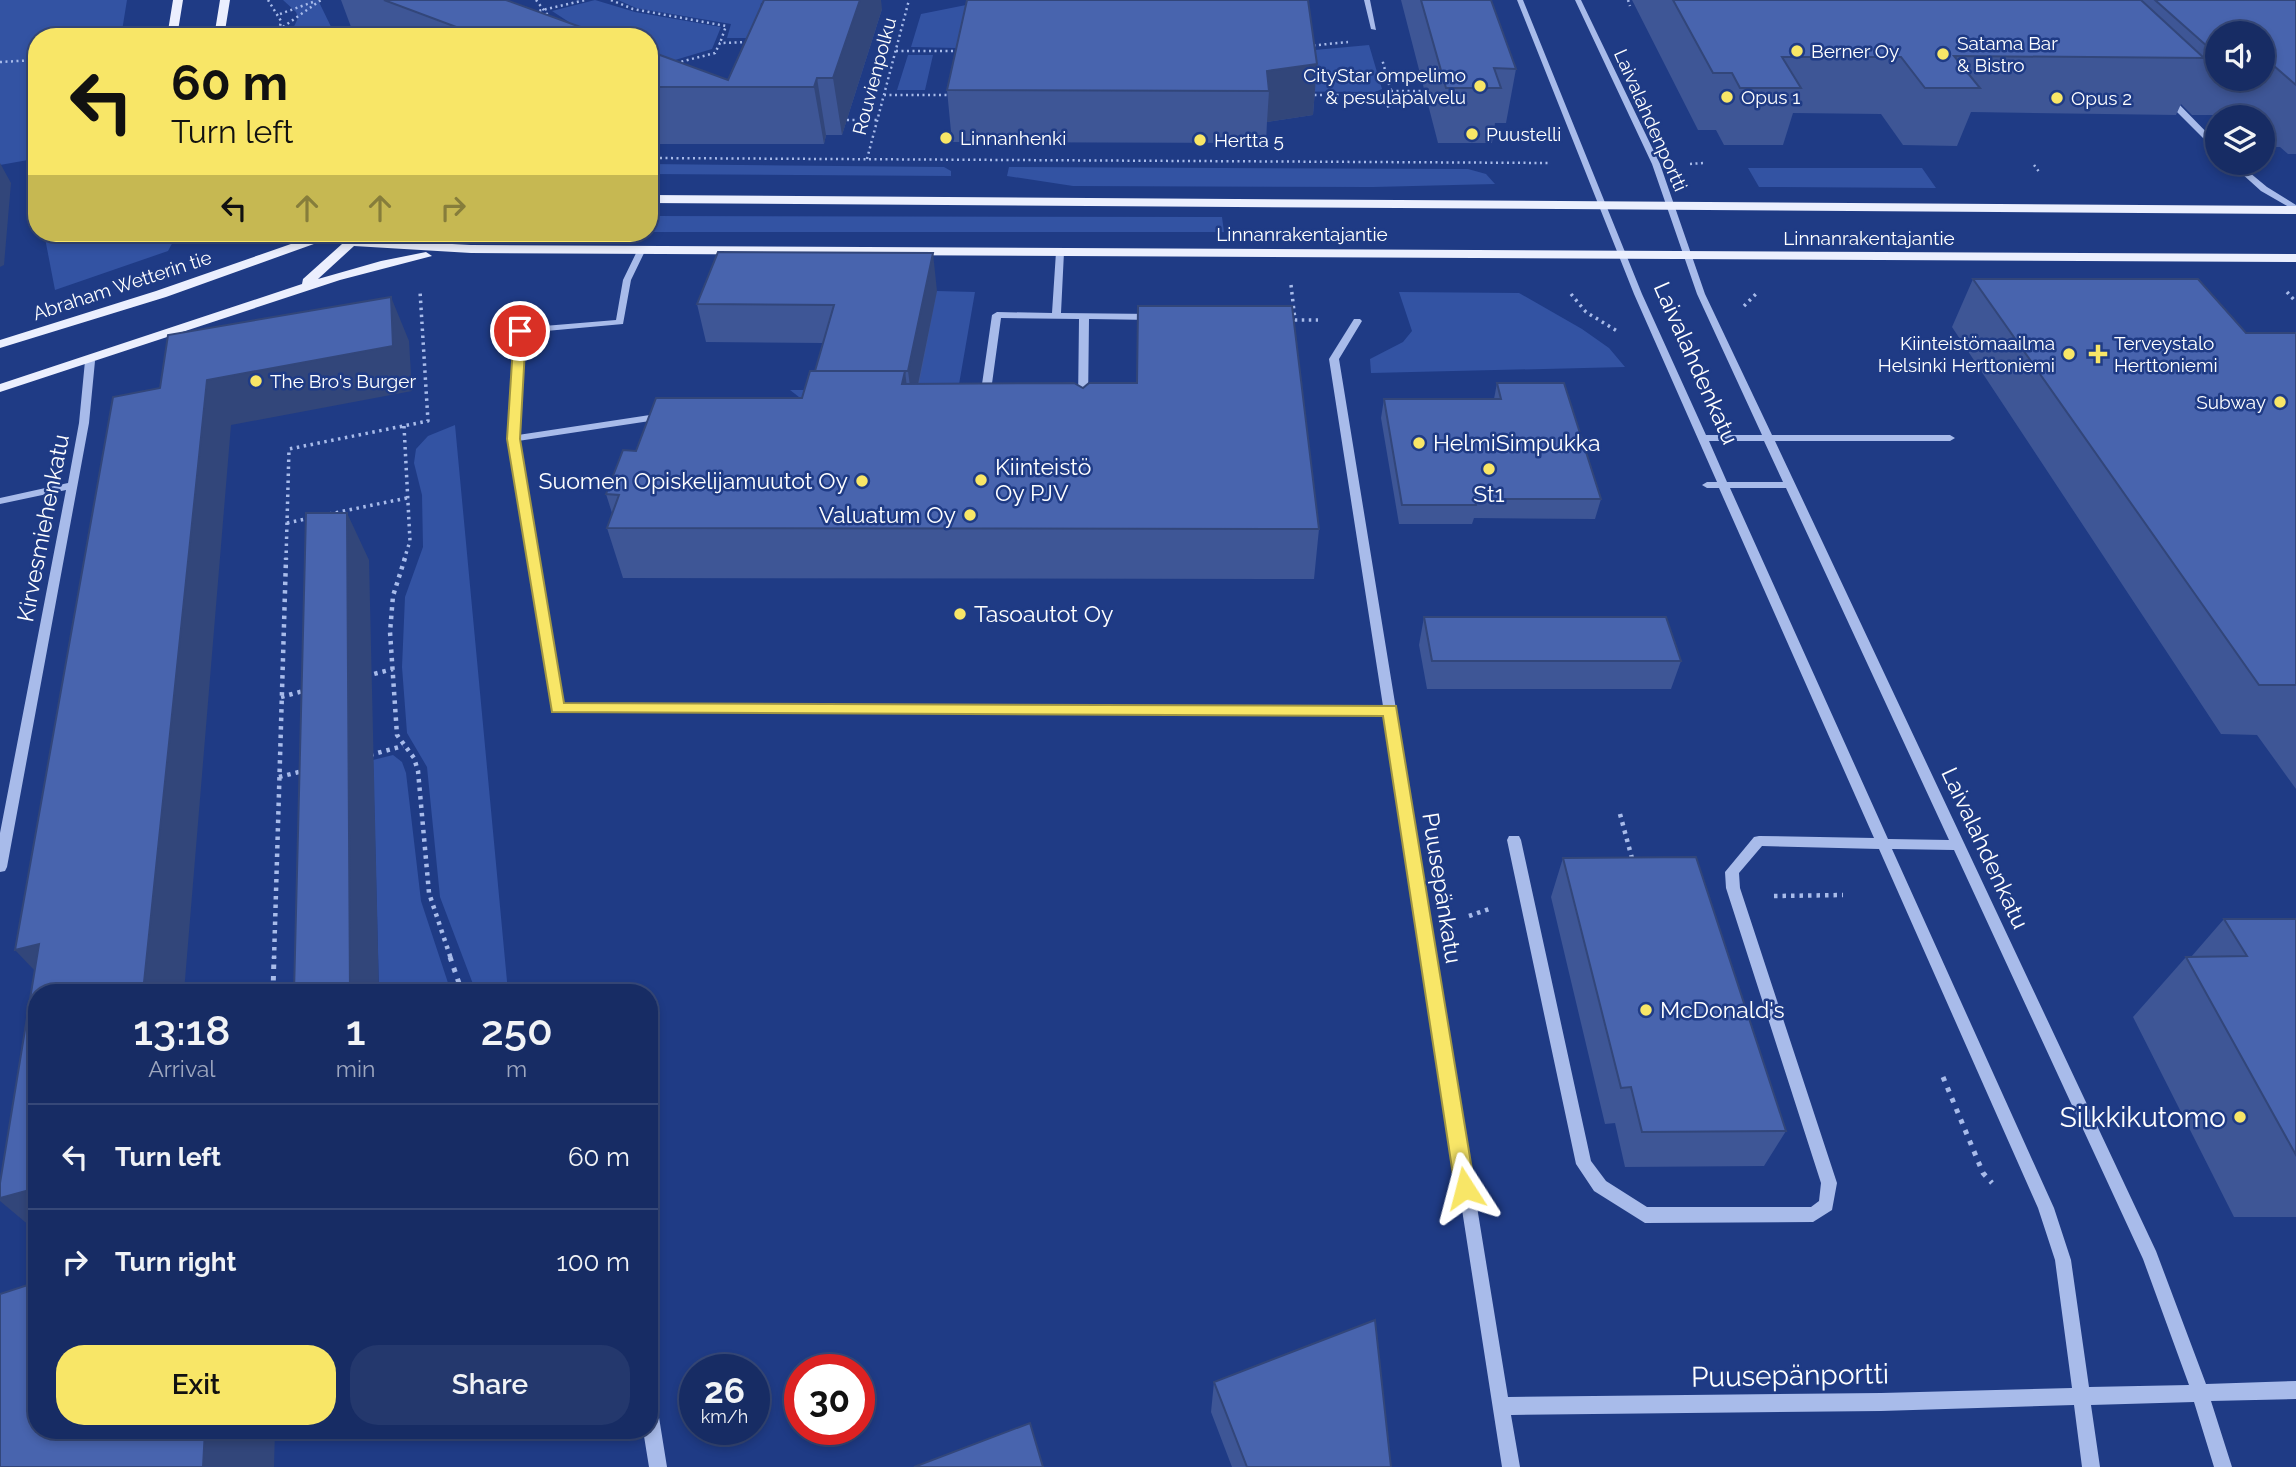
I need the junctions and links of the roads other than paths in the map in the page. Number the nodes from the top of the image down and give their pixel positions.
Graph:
1 (178, 0) edge
2 (225, 0) edge
3 (1367, 0) edge
4 (1520, 0) edge
5 (1578, 0) edge
6 (173, 28) edge
7 (220, 28) edge
8 (1374, 29) road end
9 (2159, 90) edge
10 (2205, 135) edge
11 (2247, 175) edge
12 (658, 199) edge
13 (1602, 205) junction
14 (1672, 206) junction
15 (2296, 209) edge
16 (301, 242) edge
17 (347, 242) edge
18 (402, 242) edge
19 (471, 249) junction
20 (642, 249) junction
21 (1060, 252) junction
22 (1622, 255) junction
23 (1686, 256) junction
24 (2296, 258) edge
25 (299, 289) junction
26 (1056, 316) junction
27 (1084, 317) junction
28 (1163, 317) edge
29 (1357, 321) road end
30 (0, 344) edge
31 (90, 361) junction
32 (0, 388) edge
33 (670, 415) edge
34 (982, 415) edge
35 (1083, 419) edge
36 (1702, 438) junction
37 (1768, 438) junction
38 (1950, 438) dead end
39 (513, 439) junction
40 (72, 485) junction
41 (1707, 485) dead end
42 (1723, 485) junction
43 (1790, 485) junction
44 (0, 501) edge
45 (1390, 710) junction
46 (1514, 840) dead end
47 (1883, 844) junction
48 (1956, 845) junction
49 (0, 867) edge
50 (2296, 1390) edge
51 (2080, 1395) junction
52 (2201, 1395) junction
53 (1500, 1406) junction
54 (653, 1439) edge
55 (657, 1467) edge
56 (1511, 1467) edge
57 (2091, 1467) edge
58 (2222, 1467) edge

1 - 6 main road
2 - 7 main road
3 - 8 street
4 - 13 street
5 - 14 street, Laivalahdenportti
9 - 10 street
11 - 15 street
12 - 13 main road, Linnanrakentajantie
13 - 14 main road, Linnanrakentajantie
13 - 22 street
14 - 15 main road, Linnanrakentajantie
14 - 23 street, Laivalahdenportti
16 - 30 main road, Abraham Wetterin tie
17 - 25 main road
18 - 19 main road, Linnanrakentajantie
19 - 20 main road, Linnanrakentajantie
19 - 25 main road
20 - 21 main road, Linnanrakentajantie
20 - 39 street
21 - 22 main road, Linnanrakentajantie
21 - 26 street
22 - 23 main road, Linnanrakentajantie
22 - 36 street, Laivalahdenkatu
23 - 24 main road, Linnanrakentajantie
23 - 37 street, Laivalahdenkatu
25 - 31 main road
26 - 27 street
26 - 34 street
27 - 28 street
27 - 35 street
29 - 45 street, Puusepänkatu
31 - 32 main road
31 - 40 street, Kirvesmiehenkatu
33 - 39 street
36 - 37 street
36 - 42 street, Laivalahdenkatu
37 - 38 street
37 - 43 street, Laivalahdenkatu
39 - 45 street
40 - 44 street
40 - 49 street, Kirvesmiehenkatu
41 - 42 street
42 - 43 street
42 - 47 street, Laivalahdenkatu
43 - 48 street, Laivalahdenkatu
45 - 53 street, Puusepänkatu
46 - 47 street
47 - 48 street
47 - 51 street, Laivalahdenkatu
48 - 52 street, Laivalahdenkatu
50 - 52 street, Puusepänportti
51 - 52 street, Puusepänportti
51 - 53 street, Puusepänportti
51 - 57 street, Laivalahdenkatu
52 - 58 street, Laivalahdenkatu
53 - 56 street, Puusepänkatu
54 - 55 street

